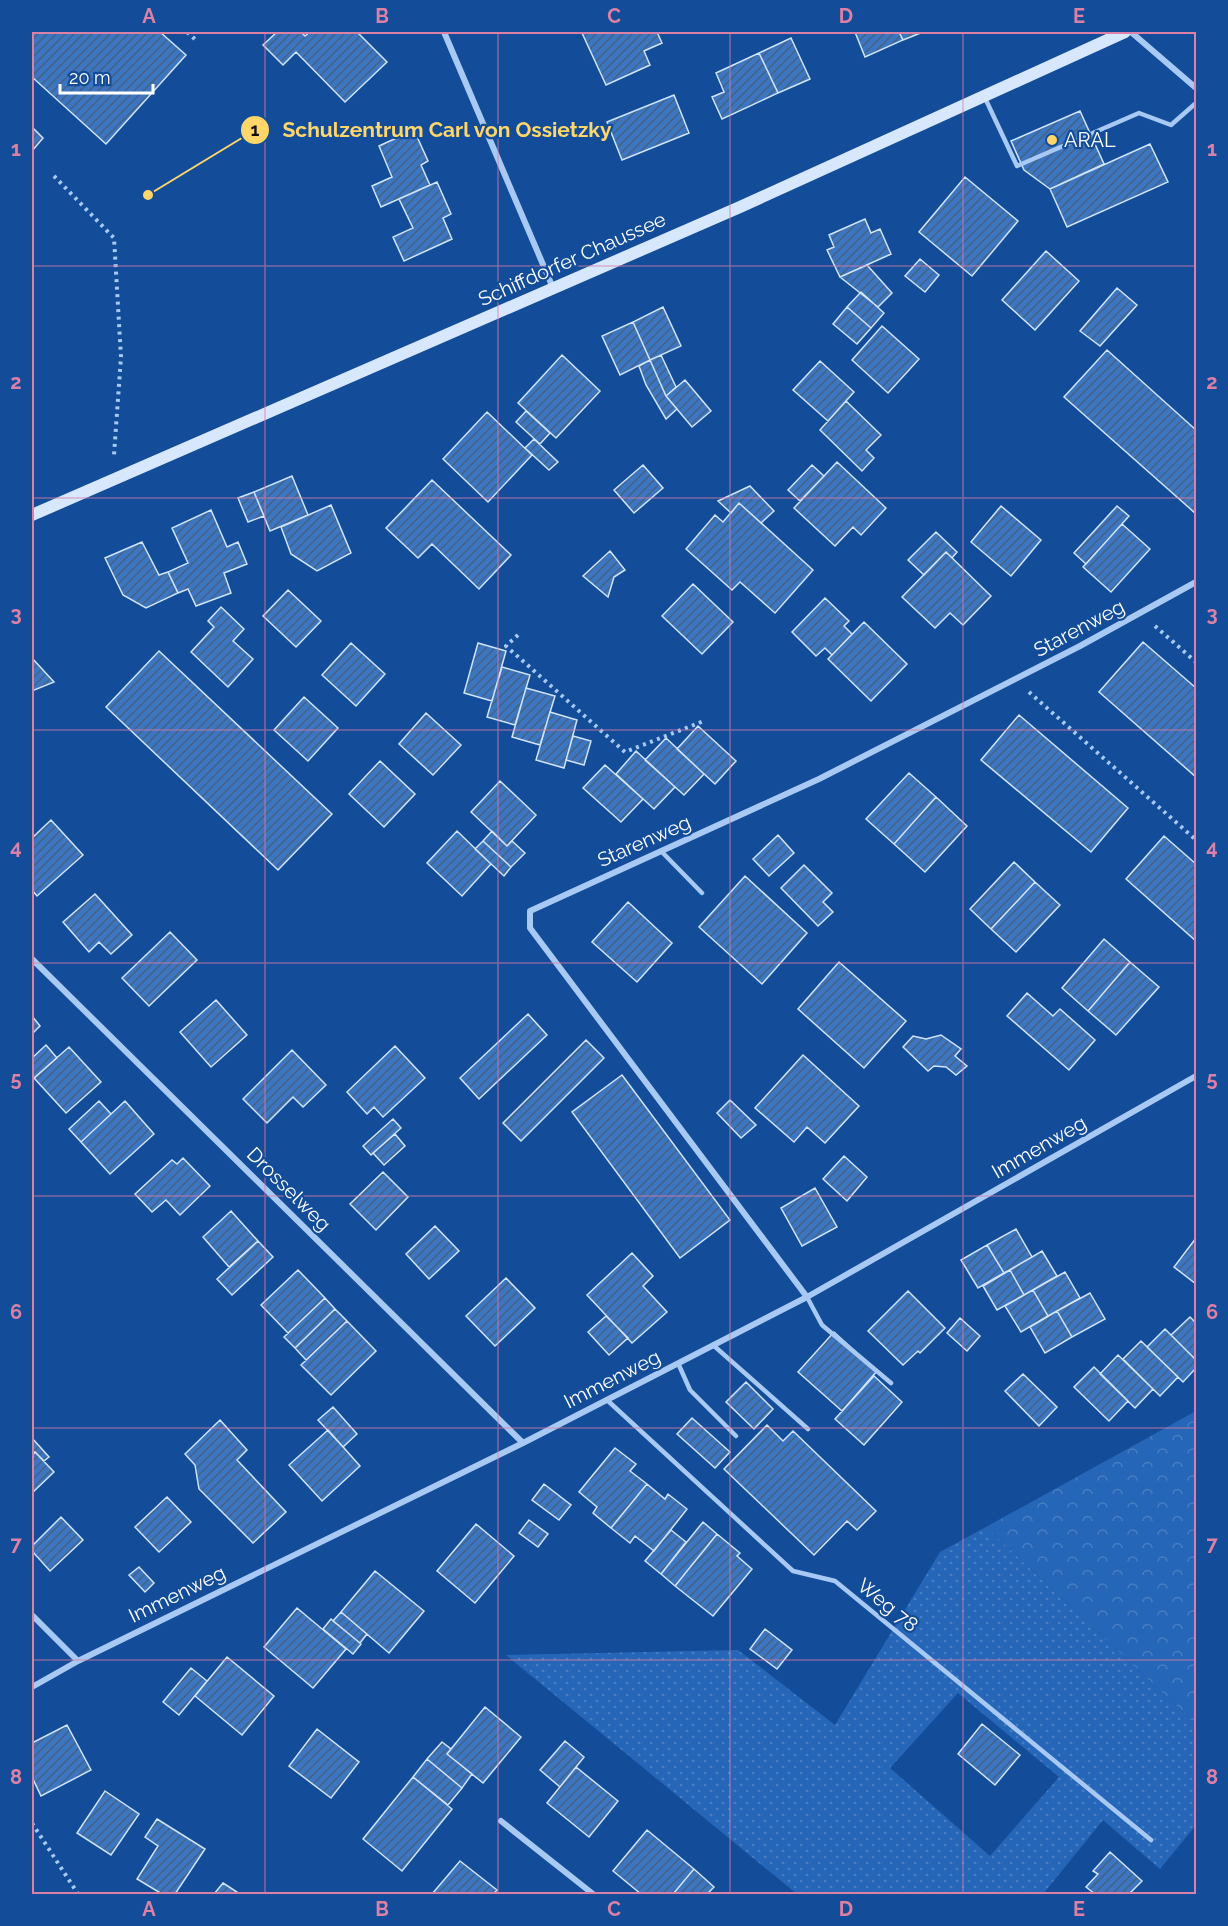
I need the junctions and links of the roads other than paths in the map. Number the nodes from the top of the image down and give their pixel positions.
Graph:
1 (444, 32) edge
2 (1125, 32) edge
3 (1131, 32) edge
4 (1197, 88) edge
5 (984, 95) junction
6 (1197, 103) edge
7 (553, 288) junction
8 (32, 515) edge
9 (1197, 582) edge
10 (662, 851) junction
11 (702, 893) dead end
12 (32, 958) edge
13 (1197, 1076) edge
14 (807, 1297) junction
15 (713, 1345) junction
16 (678, 1363) junction
17 (891, 1383) dead end
18 (607, 1400) junction
19 (807, 1429) dead end
20 (736, 1436) dead end
21 (523, 1443) junction
22 (32, 1615) edge
23 (78, 1660) junction
24 (32, 1688) edge
25 (501, 1821) dead end
26 (1151, 1840) dead end
27 (593, 1894) edge

1 - 7 street
2 - 5 main road, Schiffdorfer Chaussee
3 - 4 street
5 - 6 lane
5 - 7 main road, Schiffdorfer Chaussee
7 - 8 main road, Schiffdorfer Chaussee
9 - 10 street, Starenweg
10 - 11 lane
10 - 14 street, Starenweg
12 - 21 street, Drosselweg
13 - 14 street, Immenweg
14 - 15 street, Immenweg
14 - 17 lane
15 - 16 street, Immenweg
15 - 19 lane
16 - 18 street, Immenweg
16 - 20 lane
18 - 21 street, Immenweg
18 - 26 lane, Weg 78
21 - 23 street, Immenweg
22 - 23 street
23 - 24 street, Immenweg
25 - 27 street

